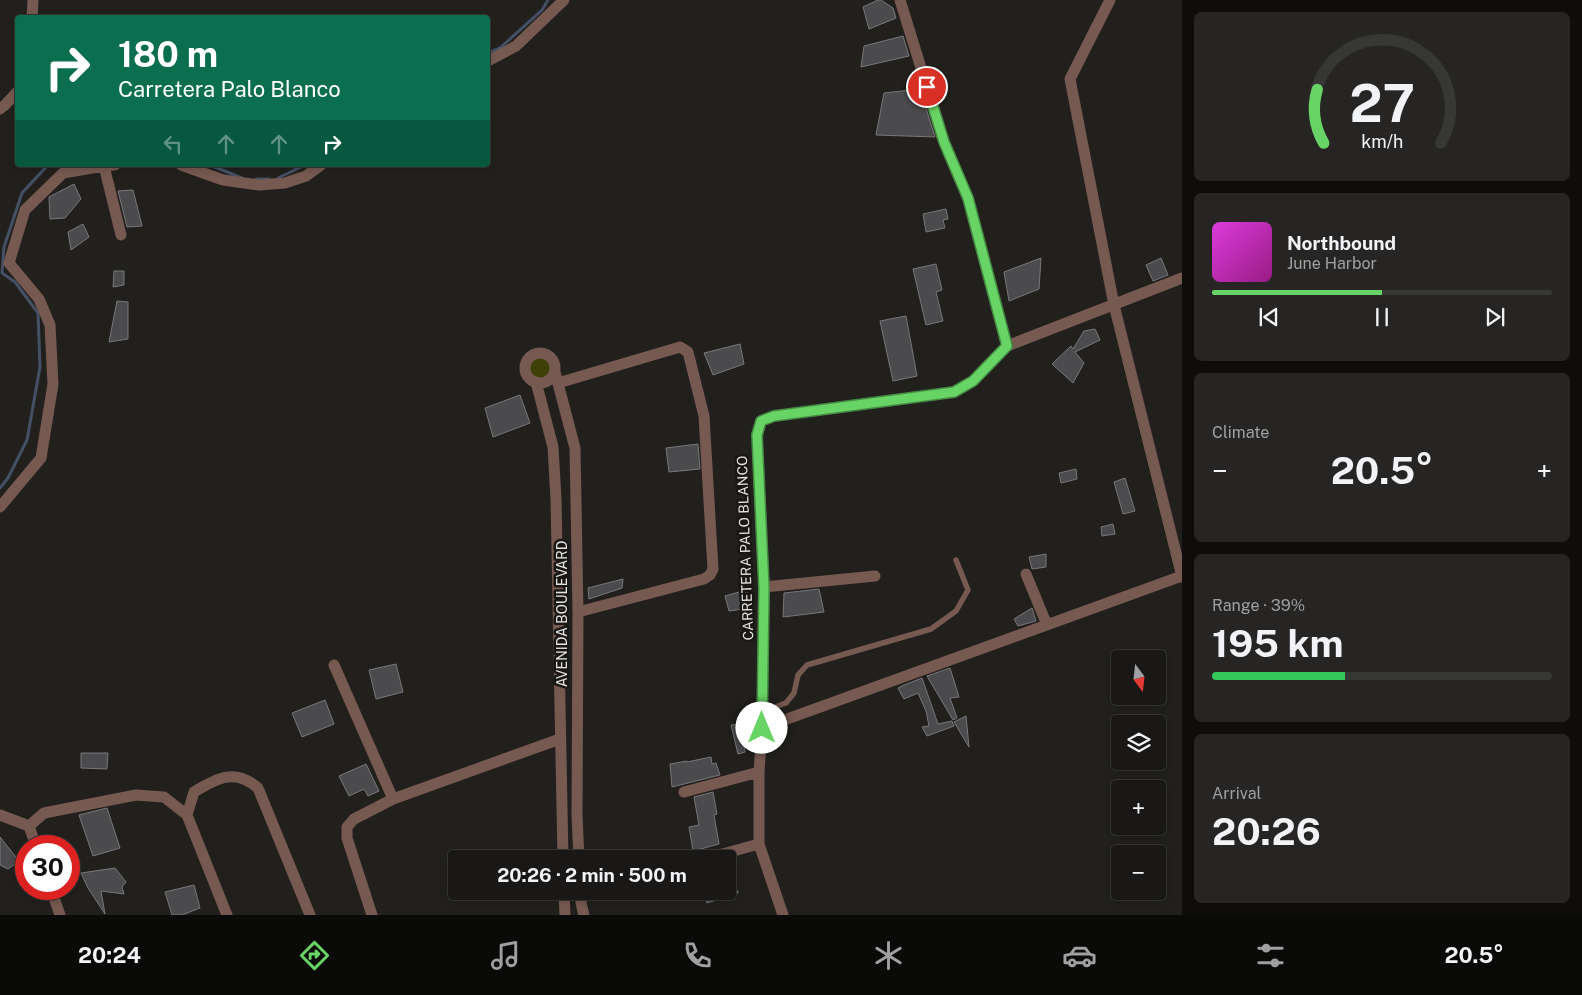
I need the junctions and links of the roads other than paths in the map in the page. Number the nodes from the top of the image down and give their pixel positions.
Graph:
1 (33, 0) edge
2 (564, 0) edge
3 (900, 0) edge
4 (1110, 0) edge
5 (32, 15) edge
6 (490, 60) edge
7 (15, 94) edge
8 (0, 108) edge
9 (98, 167) edge
10 (104, 167) edge
11 (187, 167) edge
12 (318, 167) edge
13 (121, 235) dead end
14 (1182, 278) edge
15 (1114, 304) junction
16 (1007, 346) junction
17 (554, 372) junction
18 (536, 382) junction
19 (558, 383) junction
20 (0, 507) edge
21 (956, 560) dead end
22 (1026, 574) dead end
23 (875, 576) dead end
24 (1182, 577) edge
25 (764, 588) junction
26 (578, 612) junction
27 (1047, 624) junction
28 (334, 665) dead end
29 (762, 712) junction
30 (762, 728) junction
31 (560, 739) junction
32 (759, 772) junction
33 (684, 792) dead end
34 (393, 799) junction
35 (0, 815) edge
36 (187, 815) junction
37 (29, 826) junction
38 (32, 835) edge
39 (759, 844) junction
40 (563, 850) edge
41 (579, 850) edge
42 (736, 850) edge
43 (55, 900) edge
44 (564, 900) edge
45 (582, 900) edge
46 (60, 915) edge
47 (227, 915) edge
48 (310, 915) edge
49 (372, 915) edge
50 (565, 915) edge
51 (584, 915) edge
52 (783, 915) edge

1 - 5 street
2 - 6 street
3 - 16 street
4 - 15 street
7 - 8 street
9 - 20 street
10 - 13 street
11 - 12 street
14 - 15 street, CARRETERA PALO BLANCO
15 - 16 street, CARRETERA PALO BLANCO
15 - 24 street
16 - 25 street, CARRETERA PALO BLANCO
17 - 18 street
17 - 18 street
17 - 19 street, AVENIDA BOULEVARD
18 - 31 street, AVENIDA BOULEVARD
19 - 26 street, AVENIDA BOULEVARD
19 - 26 street
21 - 29 lane
22 - 27 street
23 - 25 street
24 - 27 street
25 - 29 street, CARRETERA PALO BLANCO
26 - 41 street, AVENIDA BOULEVARD
27 - 30 street
28 - 34 street
29 - 30 street, CARRETERA PALO BLANCO
30 - 32 street, CARRETERA PALO BLANCO
31 - 34 street
31 - 40 street, AVENIDA BOULEVARD
32 - 33 street
32 - 39 street, CARRETERA PALO BLANCO
34 - 49 street
35 - 37 street
36 - 37 street
36 - 47 street
36 - 48 street
37 - 38 street
39 - 42 street
39 - 52 street, CARRETERA PALO BLANCO
43 - 46 street
44 - 50 street
45 - 51 street

